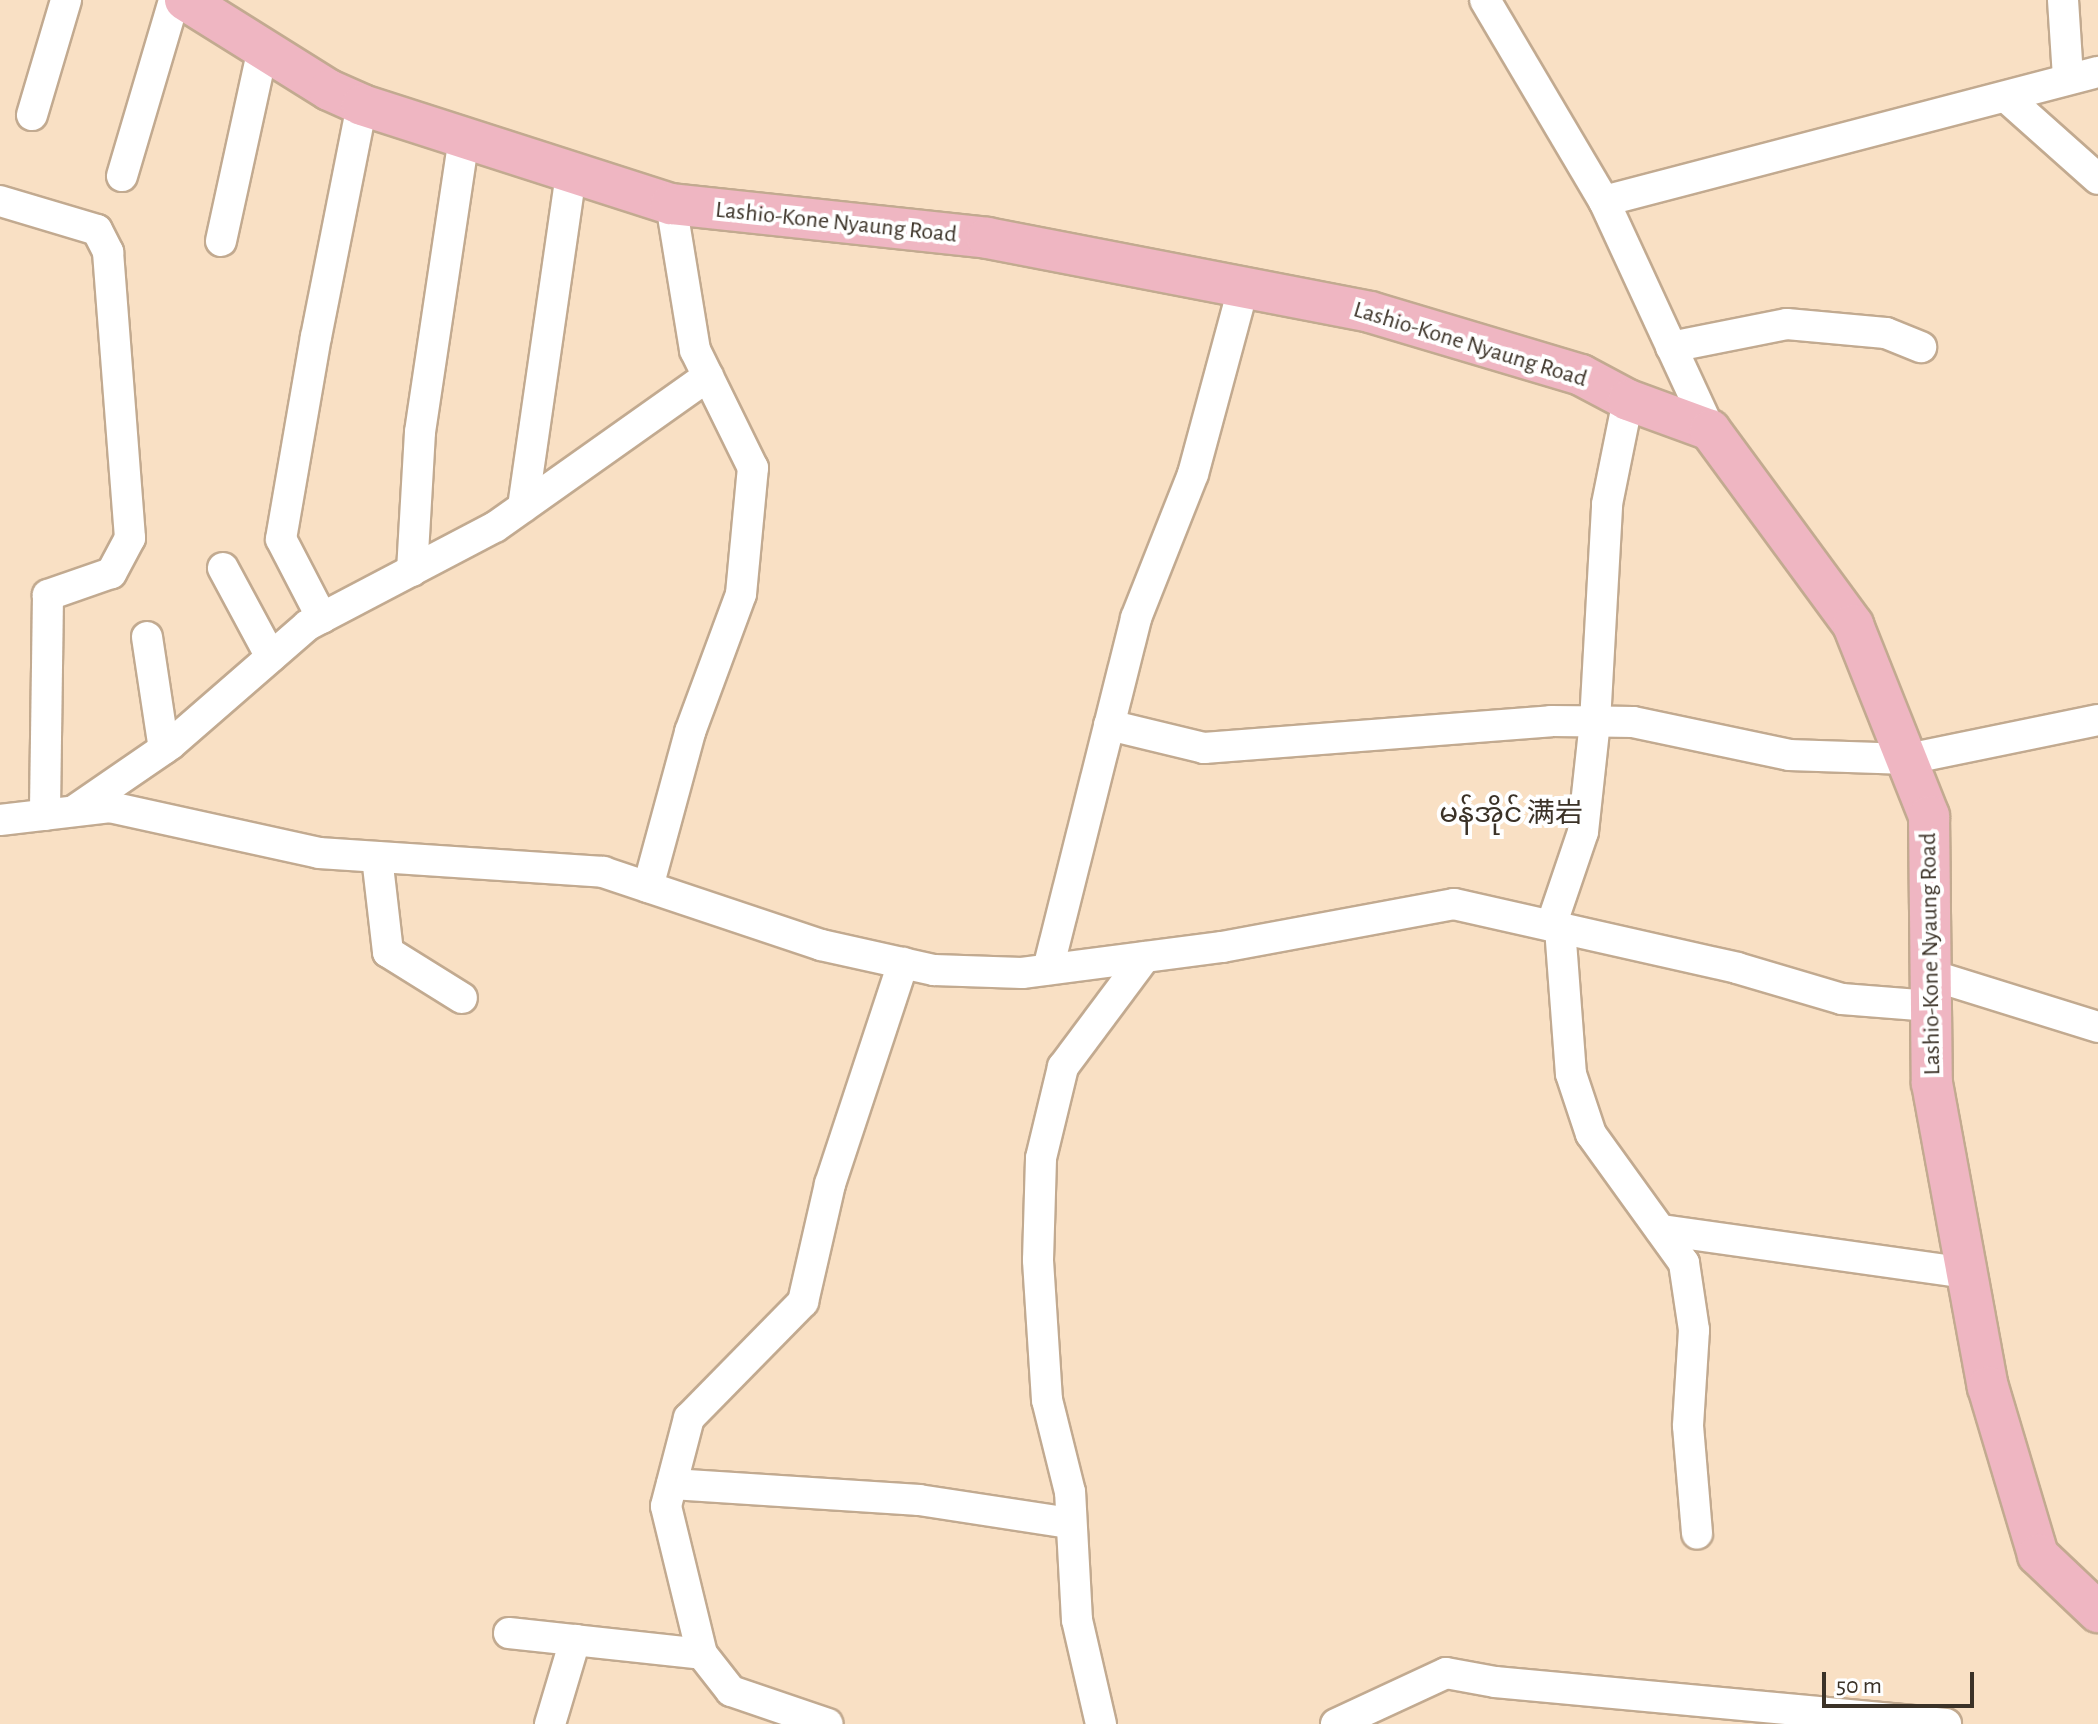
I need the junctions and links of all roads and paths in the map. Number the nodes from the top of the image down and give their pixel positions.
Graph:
1 (66, 0) edge
2 (174, 0) edge
3 (185, 0) edge
4 (1485, 0) edge
5 (2063, 0) edge
6 (263, 49) junction
7 (2098, 72) edge
8 (2068, 77) junction
9 (2006, 97) junction
10 (362, 105) junction
11 (32, 115) dead end
12 (464, 137) junction
13 (571, 172) junction
14 (122, 176) dead end
15 (2098, 179) edge
16 (0, 201) edge
17 (1604, 201) junction
18 (671, 204) junction
19 (221, 241) dead end
20 (1244, 285) junction
21 (1671, 347) junction
22 (1921, 347) dead end
23 (708, 376) junction
24 (1628, 400) junction
25 (1710, 430) junction
26 (523, 507) junction
27 (223, 568) dead end
28 (412, 571) junction
29 (322, 618) junction
30 (147, 637) dead end
31 (271, 657) junction
32 (2098, 720) edge
33 (1595, 722) junction
34 (1109, 725) junction
35 (164, 749) junction
36 (1908, 759) junction
37 (58, 814) junction
38 (0, 820) edge
39 (377, 857) junction
40 (648, 887) junction
41 (1556, 927) junction
42 (1145, 957) junction
43 (903, 963) junction
44 (1048, 969) junction
45 (1931, 991) junction
46 (462, 998) dead end
47 (2098, 1027) edge
48 (1661, 1230) junction
49 (1967, 1273) junction
50 (672, 1484) junction
51 (1070, 1523) junction
52 (1697, 1534) dead end
53 (2098, 1612) edge
54 (509, 1633) dead end
55 (575, 1640) junction
56 (702, 1654) junction
57 (1740, 1714) edge
58 (1875, 1720) edge
59 (550, 1724) edge
60 (828, 1724) edge
61 (1101, 1724) edge
62 (1336, 1724) edge
63 (1946, 1724) edge

1 - 11 street
2 - 14 street
3 - 6 main road, Lashio-Kone Nyaung Road
4 - 17 street
5 - 8 street
6 - 10 main road, Lashio-Kone Nyaung Road
6 - 19 street
7 - 8 street
8 - 9 street
9 - 15 street
9 - 17 street
10 - 12 main road, Lashio-Kone Nyaung Road
10 - 29 street
12 - 13 main road, Lashio-Kone Nyaung Road
12 - 28 street
13 - 18 main road, Lashio-Kone Nyaung Road
13 - 26 street
16 - 37 street
17 - 21 street
18 - 20 main road, Lashio-Kone Nyaung Road
18 - 23 street
20 - 24 main road, Lashio-Kone Nyaung Road
20 - 34 street
21 - 22 street
21 - 25 street
23 - 26 street
23 - 40 street
24 - 25 main road, Lashio-Kone Nyaung Road
24 - 33 street
25 - 36 main road, Lashio-Kone Nyaung Road
26 - 28 street
27 - 31 street
28 - 29 street
29 - 31 street
30 - 35 street
31 - 35 street
32 - 36 street
33 - 34 street
33 - 36 street
33 - 41 street
34 - 44 street
35 - 37 street
36 - 45 main road, Lashio-Kone Nyaung Road
37 - 38 street
37 - 39 street
39 - 40 street
39 - 46 street
40 - 43 street
41 - 42 street
41 - 45 street
41 - 48 street
42 - 44 street
42 - 51 street
43 - 44 street
43 - 50 street
45 - 47 street
45 - 49 main road, Lashio-Kone Nyaung Road
48 - 49 street
48 - 52 street
49 - 53 main road, Lashio-Kone Nyaung Road
50 - 51 street
50 - 56 street
51 - 61 street
54 - 55 street
55 - 56 street
55 - 59 street
56 - 60 street
57 - 58 street
57 - 62 street
58 - 63 street

